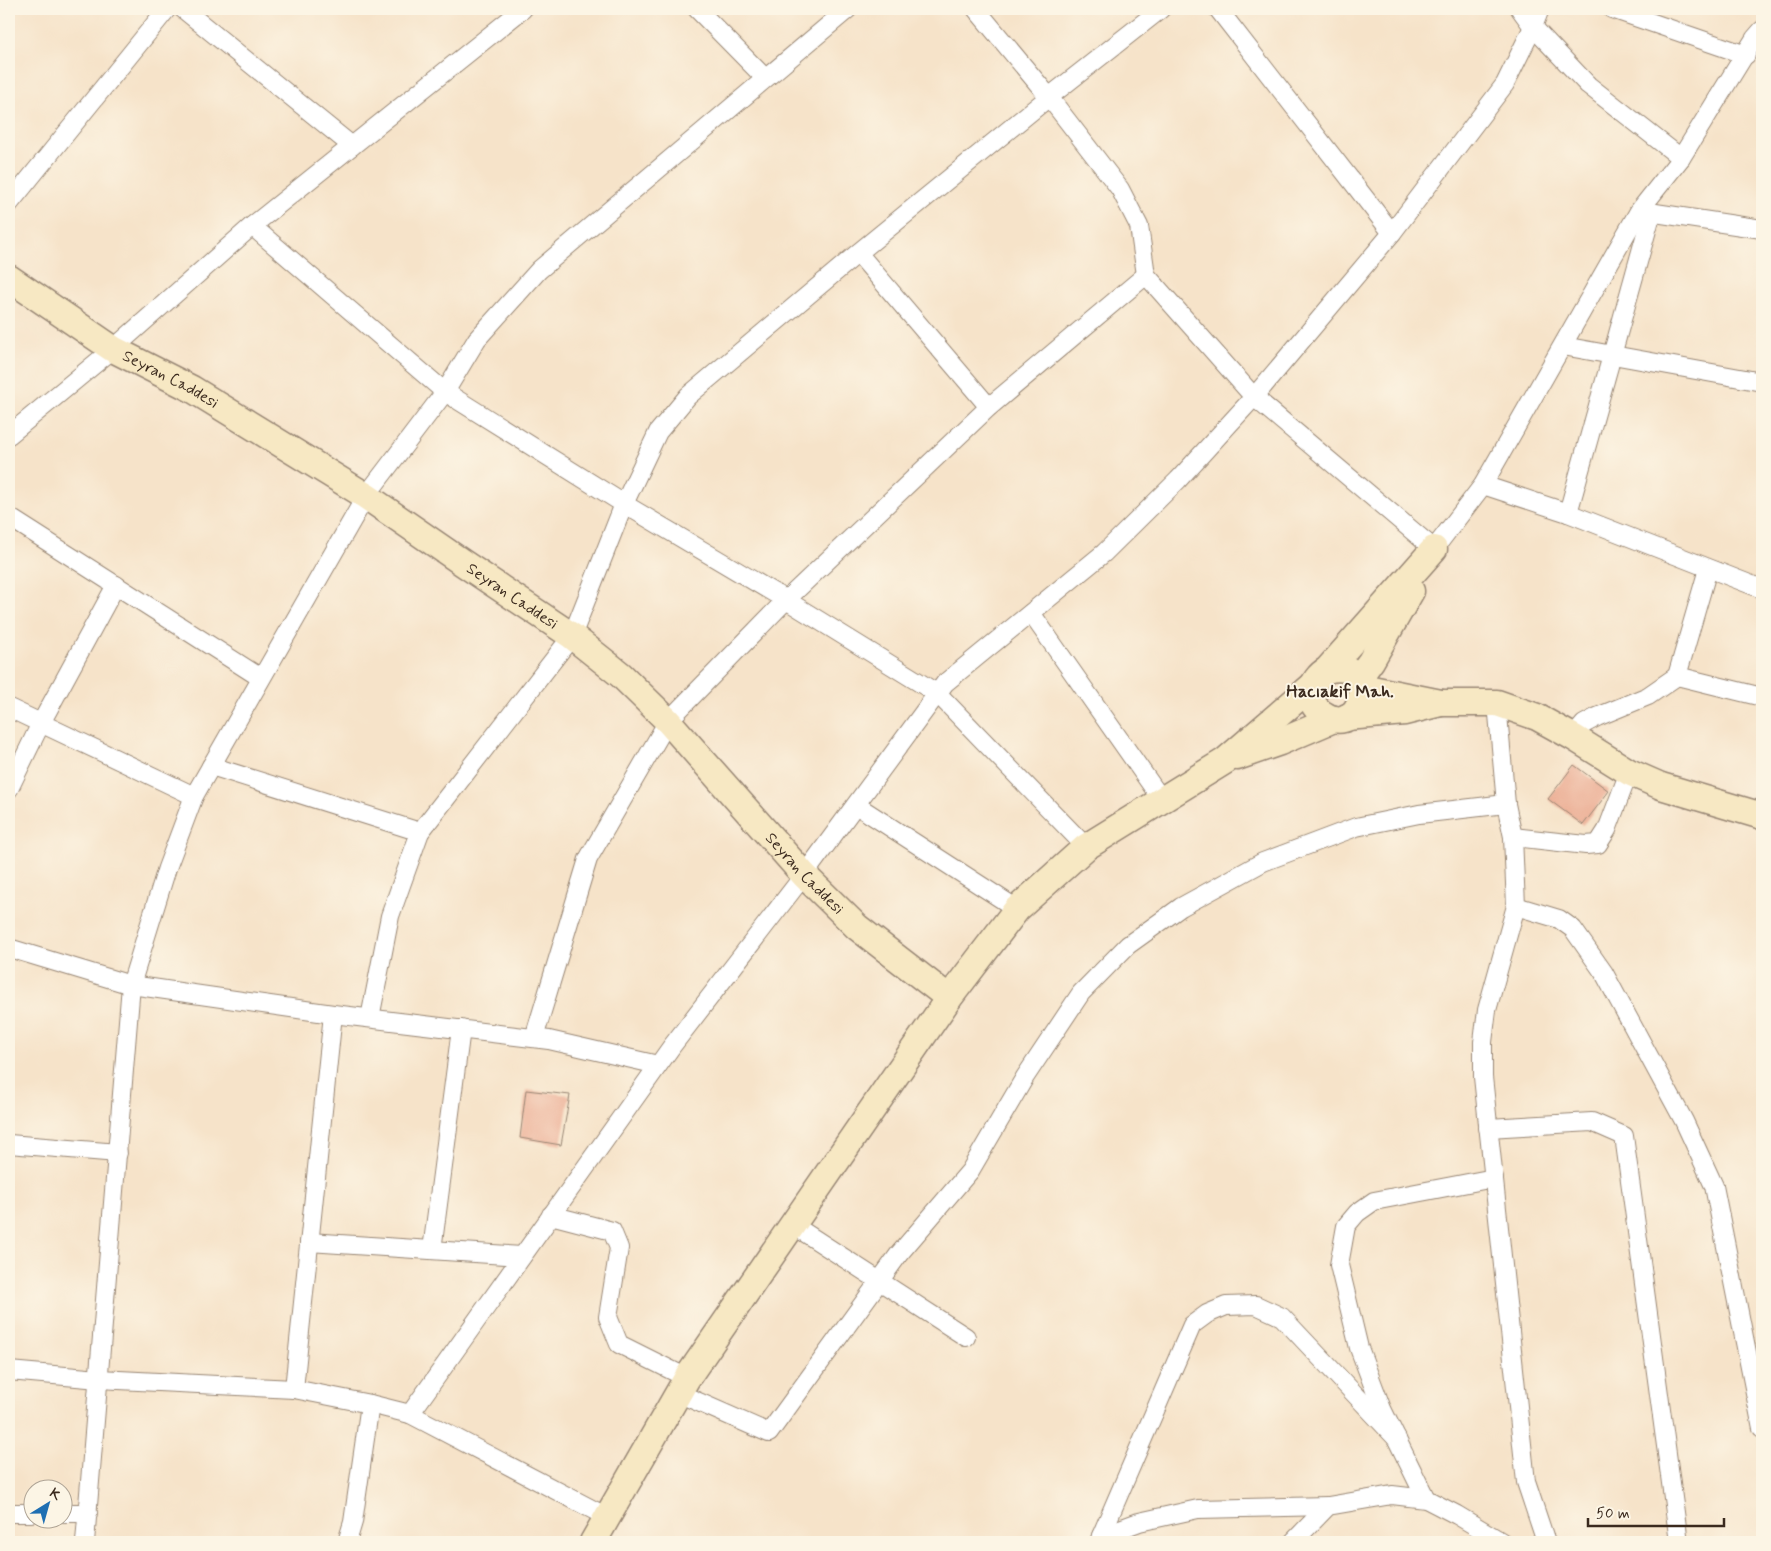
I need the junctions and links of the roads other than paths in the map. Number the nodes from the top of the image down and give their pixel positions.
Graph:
1 (168, 9) edge
2 (523, 9) edge
3 (697, 9) edge
4 (848, 9) edge
5 (976, 9) edge
6 (1161, 9) edge
7 (1218, 9) edge
8 (1520, 9) edge
9 (1540, 9) edge
10 (1612, 9) edge
11 (191, 11) edge
12 (1533, 27) junction
13 (1760, 36) edge
14 (1746, 55) junction
15 (765, 78) junction
16 (1049, 97) junction
17 (352, 146) junction
18 (1682, 158) junction
19 (9, 204) edge
20 (1646, 212) junction
21 (252, 226) junction
22 (1762, 229) edge
23 (1392, 233) junction
24 (858, 253) junction
25 (1146, 276) junction
26 (9, 278) edge
27 (1563, 346) junction
28 (113, 349) junction
29 (1612, 355) junction
30 (1762, 382) edge
31 (445, 392) junction
32 (1254, 397) junction
33 (989, 407) junction
34 (9, 435) edge
35 (1483, 485) junction
36 (366, 496) junction
37 (624, 504) junction
38 (1568, 513) junction
39 (9, 517) edge
40 (1434, 549) junction
41 (1708, 569) junction
42 (116, 585) junction
43 (1762, 589) edge
44 (786, 600) junction
45 (1031, 613) junction
46 (572, 636) junction
47 (1677, 676) junction
48 (261, 678) junction
49 (1320, 678) junction
50 (1360, 683) junction
51 (938, 694) junction
52 (1762, 697) edge
53 (1441, 703) junction
54 (1497, 703) junction
55 (9, 708) edge
56 (1341, 718) junction
57 (668, 721) junction
58 (42, 723) junction
59 (1573, 737) junction
60 (1225, 761) junction
61 (210, 766) junction
62 (1629, 772) junction
63 (9, 789) edge
64 (194, 796) junction
65 (1162, 800) junction
66 (1506, 804) junction
67 (856, 805) junction
68 (1762, 816) edge
69 (420, 832) junction
70 (1513, 837) junction
71 (1086, 847) junction
72 (804, 875) junction
73 (1516, 906) junction
74 (1017, 909) junction
75 (9, 948) edge
76 (132, 985) junction
77 (949, 998) junction
78 (333, 1014) junction
79 (370, 1018) junction
80 (461, 1029) junction
81 (534, 1038) junction
82 (658, 1065) junction
83 (1488, 1128) junction
84 (9, 1144) edge
85 (118, 1152) junction
86 (1494, 1178) junction
87 (551, 1215) junction
88 (793, 1225) junction
89 (309, 1242) junction
90 (432, 1250) junction
91 (522, 1256) junction
92 (880, 1281) junction
93 (966, 1337) dead end
94 (9, 1371) edge
95 (99, 1379) junction
96 (683, 1385) junction
97 (294, 1389) junction
98 (370, 1404) junction
99 (410, 1414) junction
100 (1762, 1428) edge
101 (1397, 1439) junction
102 (1426, 1499) junction
103 (1328, 1506) junction
104 (9, 1513) edge
105 (22, 1513) edge
106 (72, 1513) edge
107 (88, 1513) junction
108 (607, 1516) junction
109 (1100, 1539) edge
110 (85, 1542) edge
111 (347, 1542) edge
112 (593, 1542) edge
113 (1293, 1542) edge
114 (1502, 1542) edge
115 (1546, 1542) edge
116 (1679, 1542) edge

1 - 19 street
2 - 17 street
3 - 15 street
4 - 15 street
5 - 16 street
6 - 16 street
7 - 23 street
8 - 12 street
9 - 12 street
10 - 14 street
11 - 17 street
12 - 18 street
12 - 23 street
13 - 14 street
14 - 18 street
15 - 31 street
16 - 24 street
16 - 25 street
17 - 21 street
18 - 20 street
20 - 22 street
20 - 27 street
20 - 29 street
21 - 28 street
21 - 31 street
23 - 32 street
24 - 33 street
24 - 37 street
25 - 32 street
25 - 33 street
26 - 28 street, Seyran Caddesi
27 - 29 street
27 - 35 street
28 - 34 street
28 - 36 street, Seyran Caddesi
29 - 30 street
29 - 38 street
31 - 36 street
31 - 37 street
32 - 40 street
32 - 45 street
33 - 44 street
35 - 38 street
35 - 40 street
36 - 46 street, Seyran Caddesi
36 - 48 street
37 - 44 street
37 - 46 street
38 - 41 street
39 - 42 street
40 - 49 street
40 - 50 street
41 - 43 street
41 - 47 street
42 - 48 street
42 - 58 street
44 - 51 street
44 - 57 street
45 - 51 street
45 - 65 street
46 - 57 street, Seyran Caddesi
46 - 69 street
47 - 52 street
47 - 59 street
48 - 61 street
49 - 50 street
49 - 56 street
49 - 60 street
50 - 53 street
50 - 56 street
51 - 67 street
51 - 71 street
53 - 54 street
53 - 56 street
54 - 59 street
54 - 66 street
55 - 58 street
56 - 60 street
57 - 72 street, Seyran Caddesi
57 - 81 street
58 - 63 street
58 - 64 street
59 - 62 street
60 - 65 street
61 - 64 street
61 - 69 street
62 - 68 street
62 - 70 street
64 - 76 street
65 - 71 street
66 - 70 street
66 - 92 street
67 - 72 street
67 - 74 street
69 - 79 street
70 - 73 street
71 - 74 street
72 - 77 street, Seyran Caddesi
72 - 82 street
73 - 83 street
73 - 100 street
74 - 77 street
75 - 76 street
76 - 78 street
76 - 85 street
77 - 88 street
78 - 79 street
78 - 89 street
79 - 80 street
80 - 81 street
80 - 90 street
81 - 82 street
82 - 87 street
83 - 86 street
83 - 116 street
84 - 85 street
85 - 95 street
86 - 101 street
86 - 115 street
87 - 91 street
87 - 96 street
88 - 92 street
88 - 96 street
89 - 90 street
89 - 97 street
90 - 91 street
91 - 99 street
92 - 93 street
92 - 96 street
94 - 95 street
95 - 97 street
95 - 107 street
96 - 108 street
97 - 98 street
98 - 99 street
98 - 111 street
99 - 108 street
101 - 102 street
101 - 109 street
102 - 103 street
102 - 114 street
103 - 109 street
103 - 113 street
104 - 105 street
106 - 107 street
107 - 110 street
108 - 112 street

